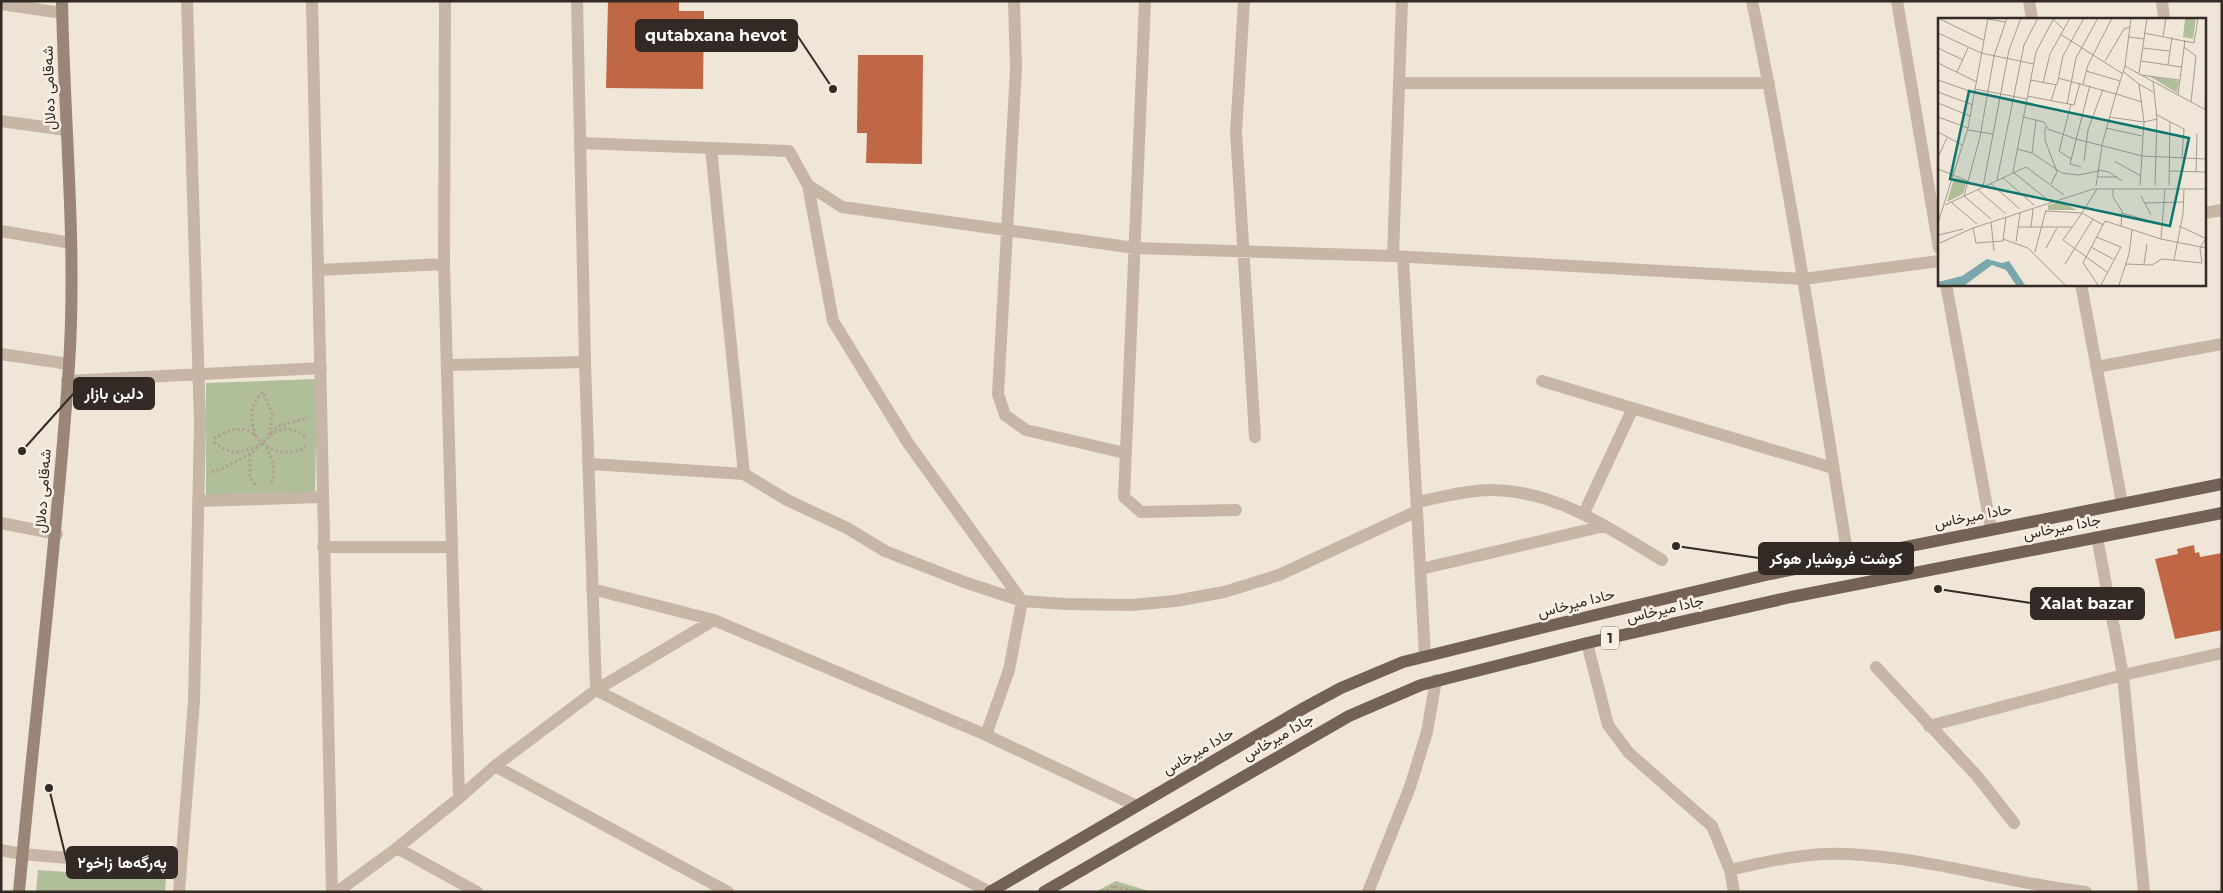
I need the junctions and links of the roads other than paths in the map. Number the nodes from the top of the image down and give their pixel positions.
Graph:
1 (187, 1) edge
2 (312, 1) edge
3 (445, 1) edge
4 (577, 1) edge
5 (1014, 1) edge
6 (1145, 1) edge
7 (1244, 1) edge
8 (1402, 1) edge
9 (1752, 1) edge
10 (1897, 1) edge
11 (2029, 1) edge
12 (2162, 1) edge
13 (1, 4) edge
14 (62, 7) edge
15 (2032, 18) edge
16 (2164, 18) edge
17 (1399, 83) junction
18 (1769, 83) junction
19 (1, 121) edge
20 (66, 130) junction
21 (580, 144) junction
22 (711, 148) junction
23 (808, 185) junction
24 (2222, 210) edge
25 (2206, 213) edge
26 (1006, 228) junction
27 (1, 231) edge
28 (1938, 242) edge
29 (71, 243) junction
30 (1135, 248) junction
31 (1242, 253) junction
32 (1398, 257) junction
33 (1938, 261) edge
34 (444, 264) junction
35 (319, 270) junction
36 (1803, 279) junction
37 (1946, 285) edge
38 (2080, 285) edge
39 (2222, 344) edge
40 (1, 354) edge
41 (586, 362) junction
42 (69, 364) junction
43 (447, 365) junction
44 (2096, 367) junction
45 (321, 368) junction
46 (198, 373) junction
47 (67, 381) junction
48 (1542, 381) dead end
49 (1633, 408) junction
50 (1255, 437) dead end
51 (1125, 453) junction
52 (591, 464) junction
53 (1833, 468) junction
54 (744, 474) junction
55 (2222, 484) edge
56 (322, 497) junction
57 (198, 501) junction
58 (2122, 504) junction
59 (1417, 506) junction
60 (1236, 510) dead end
61 (1584, 513) junction
62 (2222, 513) edge
63 (1, 523) edge
64 (1604, 526) junction
65 (1991, 529) junction
66 (56, 534) junction
67 (2096, 537) junction
68 (323, 547) junction
69 (452, 547) junction
70 (1848, 558) junction
71 (1662, 560) dead end
72 (1421, 569) junction
73 (592, 589) junction
74 (1022, 601) junction
75 (714, 620) junction
76 (1587, 643) junction
77 (2222, 653) edge
78 (1425, 656) junction
79 (1876, 667) dead end
80 (2123, 675) junction
81 (1436, 680) junction
82 (596, 690) junction
83 (1929, 726) junction
84 (986, 734) junction
85 (494, 766) junction
86 (459, 798) junction
87 (1137, 806) junction
88 (2014, 823) dead end
89 (397, 848) junction
90 (1, 850) edge
91 (22, 854) junction
92 (181, 868) junction
93 (1730, 870) junction
94 (19, 892) edge
95 (179, 892) edge
96 (332, 892) edge
97 (337, 892) edge
98 (477, 892) edge
99 (728, 892) edge
100 (990, 892) edge
101 (1044, 892) edge
102 (1368, 892) edge
103 (1734, 892) edge
104 (2086, 892) edge
105 (2144, 892) edge

1 - 46 street
2 - 35 street
3 - 34 street
4 - 21 street
5 - 26 street
6 - 30 street
7 - 31 street
8 - 17 street
9 - 18 street
10 - 28 street
11 - 15 street
12 - 16 street
13 - 14 street
14 - 20 main road, شەقامی دەلال
17 - 18 street
17 - 32 street
18 - 36 street
19 - 20 street
20 - 29 main road, شەقامی دەلال
21 - 22 street
21 - 41 street
22 - 23 street
22 - 54 street
23 - 26 street
23 - 74 street
24 - 25 street
26 - 30 street
26 - 51 street
27 - 29 street
29 - 42 main road, شەقامی دەلال
30 - 31 street
30 - 51 street
31 - 32 street
31 - 50 street
32 - 36 street
32 - 59 street
33 - 36 street
34 - 35 street
34 - 43 street
35 - 45 street
36 - 53 street
37 - 65 street
38 - 44 street
39 - 44 street
40 - 42 street
41 - 43 street
41 - 52 street
42 - 47 main road, شەقامی دەلال
43 - 69 street
44 - 58 street
45 - 46 street
45 - 56 street
46 - 47 street
46 - 57 street
47 - 66 main road, شەقامی دەلال
48 - 49 street
49 - 53 street
49 - 61 street
51 - 60 street
52 - 54 street
52 - 73 street
53 - 70 street
54 - 74 street
55 - 58 main road, حادا ميرخاس
56 - 57 street
56 - 68 street
57 - 92 street
58 - 65 main road, حادا ميرخاس
59 - 61 street
59 - 72 street
59 - 74 street
61 - 64 street
62 - 67 main road, جادا ميرخاس / 1
63 - 66 street
64 - 71 street
64 - 72 street
65 - 70 main road, حادا ميرخاس
66 - 91 main road, شەقامی دەلال
67 - 76 main road, جادا ميرخاس / 1
67 - 80 street
68 - 69 street
68 - 96 street
69 - 86 street
70 - 78 main road, حادا ميرخاس
72 - 78 street
73 - 75 street
73 - 82 street
74 - 84 street
75 - 82 street
75 - 84 street
76 - 81 main road, جادا ميرخاس / 1
76 - 93 street
77 - 80 street
78 - 87 main road, حادا ميرخاس
79 - 83 street
80 - 83 street
80 - 105 street
81 - 101 main road, جادا ميرخاس / 1
81 - 102 street
82 - 85 street
82 - 100 street
83 - 88 street
84 - 87 street
85 - 86 street
85 - 99 street
86 - 89 street
87 - 100 main road, حادا ميرخاس
89 - 97 street
89 - 98 street
90 - 91 street
91 - 92 street
91 - 94 main road, شەقامی دەلال
92 - 95 street
93 - 103 street
93 - 104 street

